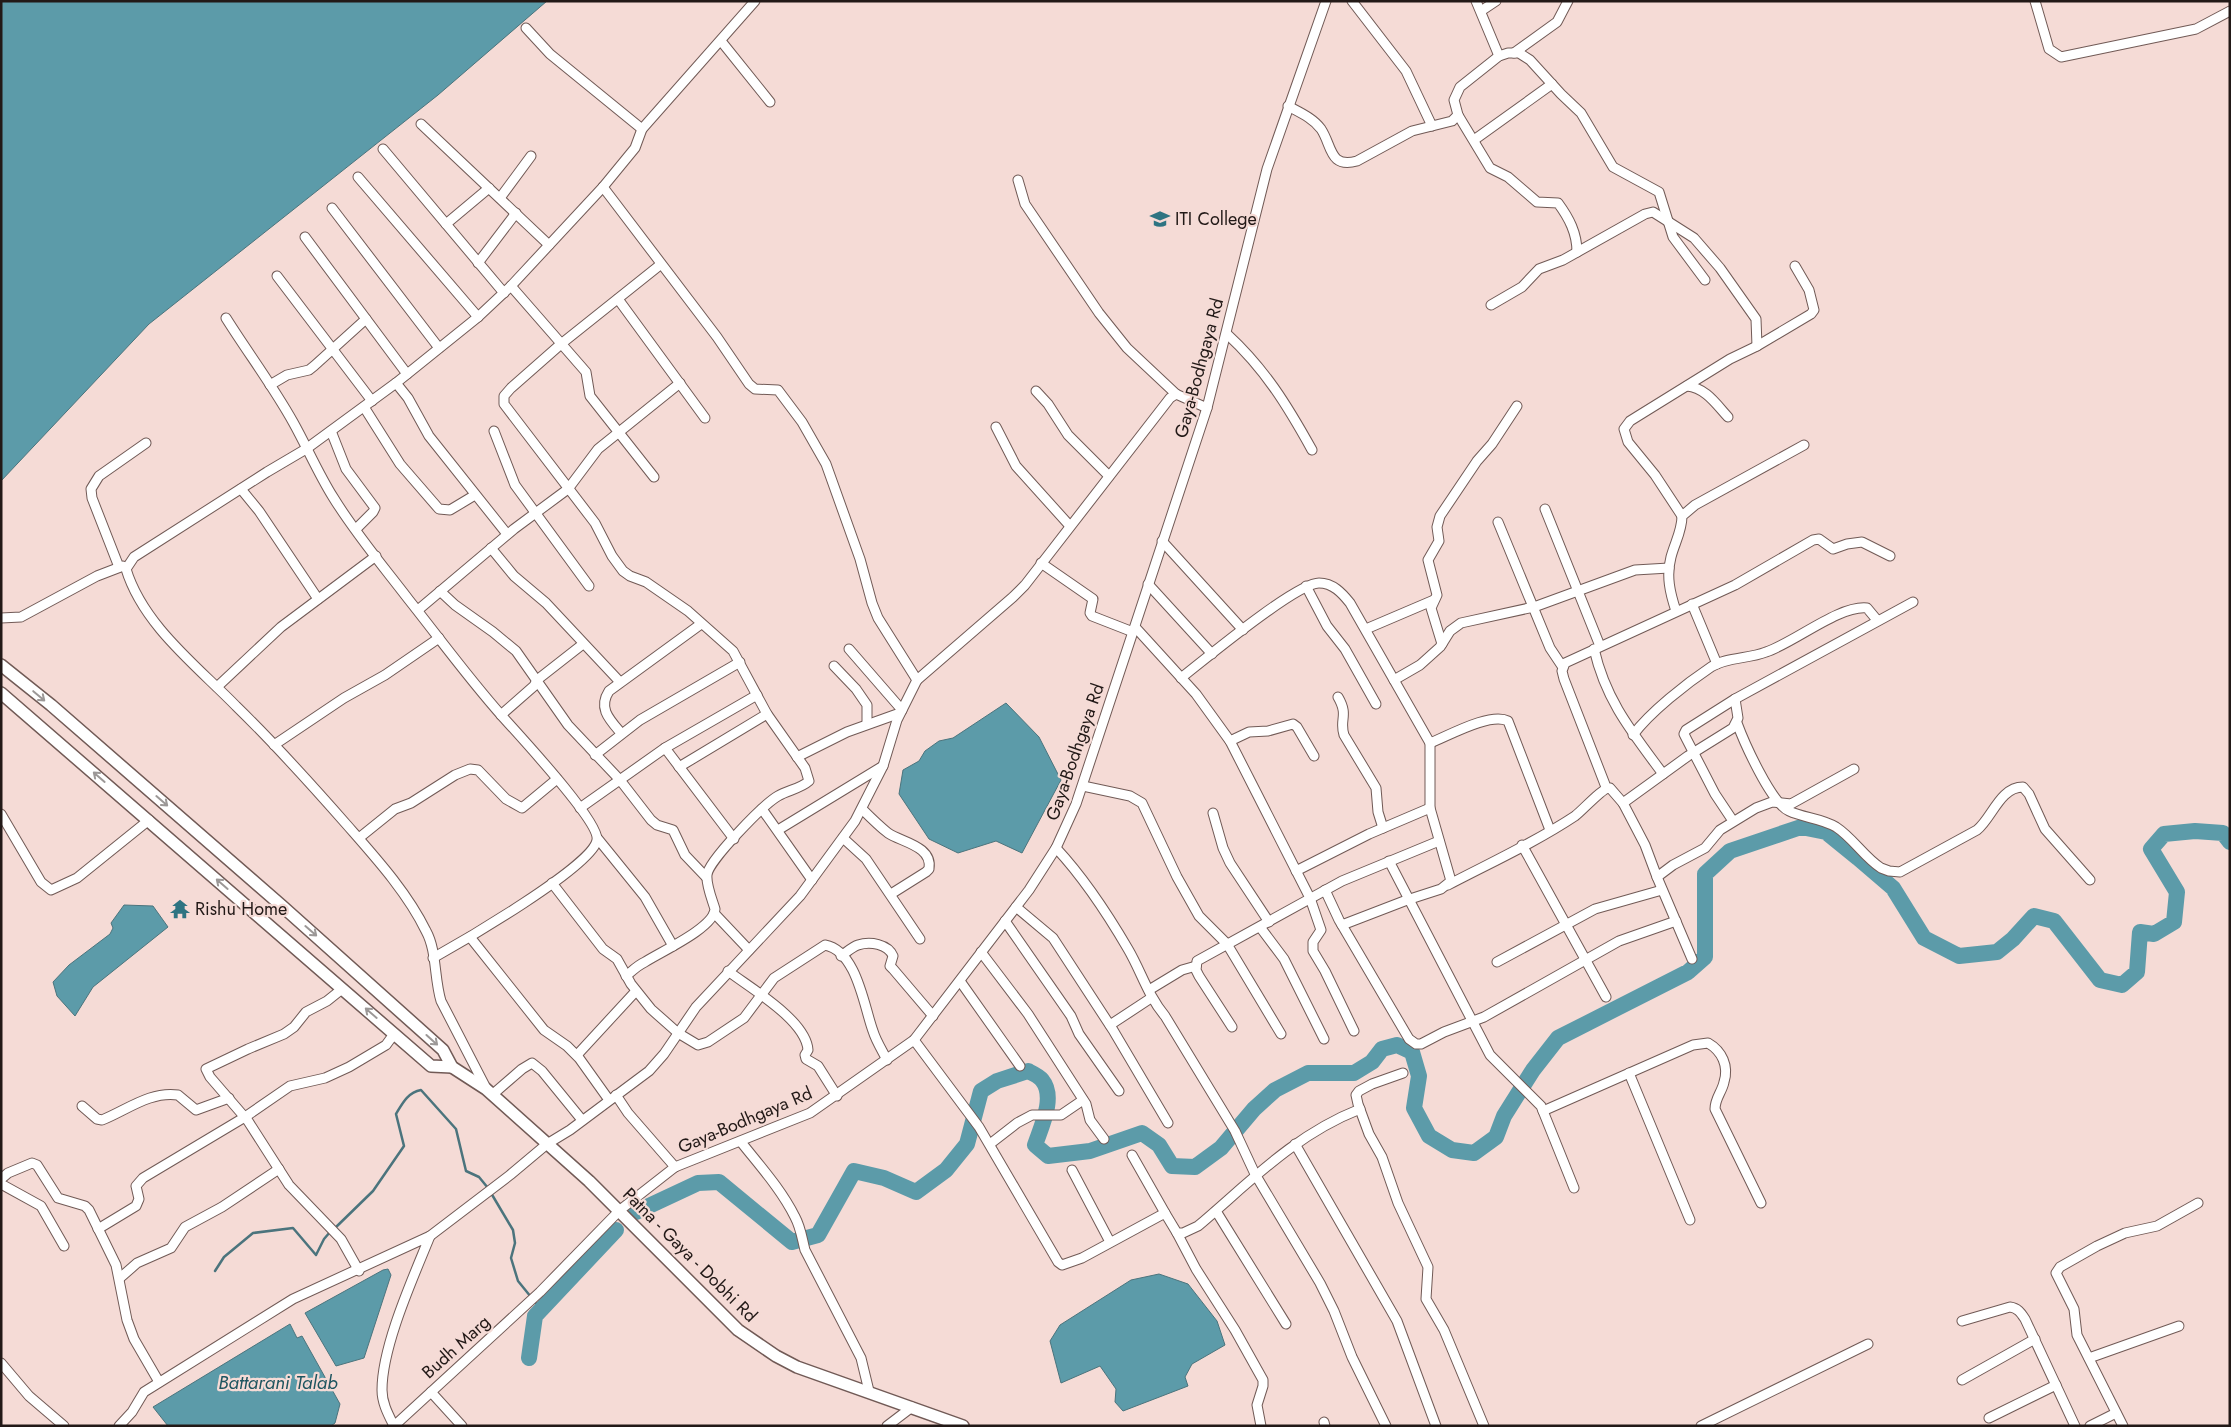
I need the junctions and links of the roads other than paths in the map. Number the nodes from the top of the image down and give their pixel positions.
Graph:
1 (755, 1) edge
2 (1326, 1) edge
3 (1352, 1) edge
4 (1476, 1) edge
5 (1496, 1) edge
6 (1568, 1) edge
7 (2035, 1) edge
8 (2230, 11) edge
9 (1480, 12) junction
10 (526, 28) dead end
11 (722, 41) junction
12 (1514, 52) junction
13 (1499, 56) junction
14 (1552, 84) junction
15 (770, 102) dead end
16 (1288, 106) junction
17 (1458, 114) junction
18 (421, 124) dead end
19 (1432, 126) junction
20 (642, 128) junction
21 (1474, 140) junction
22 (383, 149) dead end
23 (531, 156) dead end
24 (358, 177) dead end
25 (1018, 180) dead end
26 (603, 187) junction
27 (489, 188) junction
28 (500, 198) junction
29 (332, 208) dead end
30 (516, 213) junction
31 (1668, 222) junction
32 (446, 224) junction
33 (305, 237) dead end
34 (549, 245) junction
35 (1577, 252) junction
36 (478, 263) junction
37 (660, 265) junction
38 (1795, 266) dead end
39 (278, 276) dead end
40 (1705, 280) dead end
41 (511, 286) junction
42 (504, 293) junction
43 (618, 299) junction
44 (1492, 305) dead end
45 (478, 317) junction
46 (226, 318) dead end
47 (366, 319) junction
48 (1227, 334) junction
49 (561, 344) junction
50 (1757, 346) junction
51 (332, 348) junction
52 (439, 348) junction
53 (407, 374) junction
54 (396, 382) junction
55 (680, 383) junction
56 (270, 385) junction
57 (1687, 386) junction
58 (1036, 391) dead end
59 (1176, 394) junction
60 (372, 401) junction
61 (1517, 406) dead end
62 (364, 407) junction
63 (1208, 408) junction
64 (1728, 417) dead end
65 (705, 418) dead end
66 (996, 427) dead end
67 (331, 431) junction
68 (494, 431) dead end
69 (619, 432) junction
70 (146, 444) dead end
71 (1804, 445) dead end
72 (306, 449) junction
73 (1312, 450) dead end
74 (1109, 476) junction
75 (654, 477) dead end
76 (241, 489) junction
77 (568, 489) junction
78 (475, 495) junction
79 (1545, 510) dead end
80 (536, 512) junction
81 (1682, 516) junction
82 (1498, 522) dead end
83 (1070, 526) junction
84 (356, 529) junction
85 (507, 534) junction
86 (1162, 541) junction
87 (491, 548) junction
88 (376, 556) junction
89 (1890, 556) dead end
90 (1041, 563) junction
91 (124, 565) junction
92 (1669, 568) junction
93 (1148, 584) junction
94 (589, 586) dead end
95 (1306, 586) junction
96 (440, 591) junction
97 (1578, 592) junction
98 (318, 599) junction
99 (1434, 600) junction
100 (1913, 602) dead end
101 (1692, 604) junction
102 (1534, 607) junction
103 (418, 610) junction
104 (1676, 611) junction
105 (1, 618) edge
106 (1878, 620) junction
107 (701, 624) junction
108 (1366, 629) junction
109 (1134, 630) junction
110 (1243, 630) junction
111 (439, 638) junction
112 (583, 644) junction
113 (1442, 644) junction
114 (849, 648) dead end
115 (1597, 648) junction
116 (1212, 654) junction
117 (740, 662) junction
118 (1717, 664) junction
119 (1, 665) edge
120 (834, 666) dead end
121 (1562, 666) junction
122 (1182, 678) junction
123 (537, 680) junction
124 (917, 680) junction
125 (1394, 680) junction
126 (620, 682) junction
127 (217, 687) junction
128 (1, 693) edge
129 (757, 695) junction
130 (1338, 697) dead end
131 (1735, 699) junction
132 (1376, 704) dead end
133 (901, 712) junction
134 (766, 714) junction
135 (501, 715) junction
136 (1737, 723) junction
137 (866, 724) junction
138 (621, 733) junction
139 (1633, 735) junction
140 (1230, 741) junction
141 (1430, 743) junction
142 (274, 745) junction
143 (665, 748) junction
144 (1694, 752) junction
145 (595, 755) junction
146 (1314, 756) dead end
147 (797, 757) junction
148 (883, 766) junction
149 (679, 767) junction
150 (1854, 769) dead end
151 (1663, 774) junction
152 (557, 779) junction
153 (620, 780) junction
154 (1083, 786) junction
155 (1606, 787) junction
156 (1623, 803) junction
157 (1781, 804) junction
158 (580, 808) junction
159 (1430, 808) junction
160 (762, 809) junction
161 (862, 809) junction
162 (1213, 813) dead end
163 (1, 814) edge
164 (149, 820) junction
165 (1734, 821) junction
166 (1383, 828) junction
167 (778, 830) junction
168 (1550, 830) junction
169 (359, 838) junction
170 (843, 838) junction
171 (598, 839) junction
172 (734, 839) junction
173 (1439, 841) junction
174 (1522, 845) junction
175 (1056, 848) junction
176 (1389, 862) junction
177 (1296, 871) junction
178 (706, 877) junction
179 (1657, 877) junction
180 (812, 880) junction
181 (2090, 880) dead end
182 (552, 883) junction
183 (1448, 885) junction
184 (1325, 890) junction
185 (1662, 890) junction
186 (891, 894) junction
187 (1310, 898) junction
188 (1407, 900) junction
189 (1016, 907) junction
190 (714, 913) junction
191 (1005, 921) junction
192 (1676, 921) junction
193 (1269, 922) junction
194 (1567, 924) junction
195 (1342, 925) junction
196 (1260, 927) junction
197 (470, 937) junction
198 (920, 939) dead end
199 (1227, 944) junction
200 (673, 946) junction
201 (749, 950) junction
202 (981, 952) junction
203 (841, 956) junction
204 (433, 958) junction
205 (1585, 959) junction
206 (1692, 959) dead end
207 (1497, 962) dead end
208 (1196, 966) junction
209 (728, 971) junction
210 (626, 976) junction
211 (960, 980) junction
212 (342, 988) junction
213 (636, 991) junction
214 (762, 993) junction
215 (1150, 994) junction
216 (1606, 997) dead end
217 (933, 1016) junction
218 (1473, 1021) junction
219 (1110, 1025) junction
220 (1232, 1027) dead end
221 (1354, 1031) dead end
222 (678, 1033) junction
223 (394, 1034) junction
224 (1281, 1034) dead end
225 (1324, 1039) dead end
226 (914, 1040) junction
227 (577, 1055) junction
228 (887, 1060) junction
229 (1020, 1066) dead end
230 (452, 1067) junction
231 (1629, 1073) junction
232 (1403, 1074) dead end
233 (1119, 1091) dead end
234 (489, 1092) junction
235 (837, 1096) junction
236 (229, 1098) junction
237 (612, 1098) junction
238 (1083, 1100) junction
239 (82, 1106) dead end
240 (1360, 1109) junction
241 (1543, 1111) junction
242 (245, 1117) junction
243 (582, 1120) junction
244 (1168, 1123) dead end
245 (1104, 1139) dead end
246 (740, 1142) junction
247 (547, 1144) junction
248 (990, 1144) junction
249 (1295, 1144) junction
250 (1132, 1155) dead end
251 (675, 1167) junction
252 (279, 1169) junction
253 (1072, 1170) dead end
254 (1255, 1174) junction
255 (1, 1179) edge
256 (1, 1184) edge
257 (1574, 1188) dead end
258 (1761, 1203) dead end
259 (2198, 1203) dead end
260 (620, 1210) junction
261 (1216, 1211) junction
262 (1165, 1213) junction
263 (1690, 1220) dead end
264 (98, 1228) junction
265 (1177, 1233) junction
266 (430, 1236) junction
267 (1110, 1242) junction
268 (64, 1246) dead end
269 (359, 1270) junction
270 (120, 1278) junction
271 (540, 1292) joint
272 (1962, 1321) dead end
273 (1286, 1324) dead end
274 (2179, 1326) dead end
275 (2034, 1340) junction
276 (1868, 1344) dead end
277 (2089, 1358) junction
278 (1, 1363) edge
279 (1962, 1380) dead end
280 (159, 1382) junction
281 (2056, 1385) junction
282 (869, 1391) junction
283 (431, 1392) junction
284 (912, 1407) junction
285 (2116, 1413) junction
286 (1988, 1418) dead end
287 (891, 1425) edge
288 (64, 1426) edge
289 (119, 1426) edge
290 (394, 1426) edge
291 (462, 1426) edge
292 (963, 1426) edge
293 (1261, 1426) edge
294 (1386, 1426) edge
295 (1436, 1426) edge
296 (1484, 1426) edge
297 (1700, 1426) edge
298 (2075, 1426) edge
299 (2090, 1426) edge
300 (2123, 1426) edge

1 - 11 street
2 - 16 street, Gaya-Bodhgaya Rd
3 - 19 street
4 - 9 street
5 - 9 street
6 - 12 street
7 - 8 street
9 - 13 street
10 - 20 street
11 - 15 street
11 - 20 street
12 - 13 street
12 - 14 street
13 - 17 street
14 - 21 street
14 - 31 street
16 - 19 street
16 - 48 street, Gaya-Bodhgaya Rd
17 - 19 street
17 - 21 street
18 - 27 street
20 - 26 street
21 - 35 street
22 - 32 street
23 - 28 street
24 - 45 street
25 - 59 street
26 - 34 street
26 - 37 street
27 - 28 street
27 - 32 street
28 - 30 street
29 - 52 street
30 - 34 street
30 - 36 street
31 - 35 street
31 - 40 street
31 - 50 street
32 - 36 street
33 - 47 street
34 - 41 street
35 - 44 street
36 - 42 street
37 - 43 street
37 - 124 street
38 - 50 street
39 - 51 street
41 - 42 street
41 - 49 street
42 - 45 street
43 - 49 street
43 - 55 street
45 - 52 street
46 - 56 street
47 - 51 street
47 - 53 street
48 - 63 street, Gaya-Bodhgaya Rd
48 - 73 street
49 - 69 street
49 - 77 street
50 - 57 street
51 - 56 street
51 - 60 street
52 - 53 street
53 - 54 street
54 - 60 street
54 - 78 street
55 - 65 street
55 - 69 street
56 - 72 street
57 - 64 street
57 - 81 street
58 - 74 street
59 - 63 street
59 - 74 street
60 - 62 street
61 - 99 street
62 - 67 street
62 - 78 street
63 - 86 street, Gaya-Bodhgaya Rd
66 - 83 street
67 - 72 street
67 - 84 street
68 - 80 street
69 - 75 street
69 - 77 street
70 - 91 street
71 - 81 street
72 - 76 street
72 - 84 street
74 - 83 street
76 - 91 street
76 - 98 street
77 - 80 street
77 - 107 street
78 - 85 street
79 - 97 street
80 - 85 street
80 - 94 street
81 - 92 street
82 - 102 street
83 - 90 street
84 - 88 street
85 - 87 street
86 - 93 street, Gaya-Bodhgaya Rd
86 - 110 street
87 - 96 street
87 - 112 street
88 - 98 street
88 - 103 street
89 - 101 street
90 - 109 street
90 - 124 street
91 - 105 street
91 - 127 street
92 - 97 street
92 - 104 street
93 - 109 street, Gaya-Bodhgaya Rd
93 - 116 street
95 - 108 street
95 - 110 street
95 - 132 street
96 - 103 street
96 - 123 street
97 - 102 street
97 - 115 street
98 - 127 street
99 - 108 street
99 - 113 street
100 - 106 street
101 - 104 street
101 - 118 street
102 - 113 street
102 - 121 street
103 - 111 street
104 - 115 street
106 - 118 street
106 - 131 street
107 - 117 street
107 - 126 street
108 - 125 street
109 - 122 street
109 - 154 street, Gaya-Bodhgaya Rd
110 - 116 street
111 - 135 street
111 - 142 street
112 - 123 street
112 - 126 street
113 - 125 street
114 - 133 street
115 - 121 street
115 - 139 street
116 - 122 street
117 - 129 street
117 - 138 street
118 - 139 street
119 -> 230 main road
120 - 137 street
121 - 155 street
122 - 140 street
123 - 135 street
123 - 145 street
124 - 133 street
125 - 141 street
126 - 138 street
127 - 142 street
164 -> 128 main road
129 - 134 street
129 - 143 street
130 - 166 street
131 - 136 street
131 - 144 street
133 - 137 street
133 - 148 street
134 - 147 street
134 - 149 street
135 - 152 street
136 - 144 street
136 - 157 street
137 - 147 street
138 - 145 street
139 - 151 street
140 - 146 street
140 - 177 street
141 - 159 street
141 - 168 street
142 - 169 street
143 - 149 street
143 - 153 street
144 - 151 street
144 - 165 street
145 - 153 street
147 - 160 street
148 - 161 street
148 - 167 street
149 - 172 street
150 - 157 street
151 - 156 street
152 - 158 street
152 - 169 street
153 - 158 street
153 - 178 street
154 - 175 street, Gaya-Bodhgaya Rd
154 - 199 street
155 - 156 street
155 - 168 street
156 - 179 street
157 - 165 street
157 - 181 street
158 - 171 street
159 - 166 street
159 - 173 street
160 - 167 street
160 - 172 street
161 - 170 street
161 - 186 street
162 - 193 street
163 - 164 street
212 -> 164 main road
165 - 179 street
166 - 177 street
167 - 180 street
168 - 174 street
169 - 204 street
170 - 180 street
170 - 186 street
171 - 182 street
171 - 200 street
172 - 178 street
173 - 176 street
173 - 183 street
174 - 183 street
174 - 194 street
175 - 189 street, Gaya-Bodhgaya Rd
175 - 215 street
176 - 184 street
176 - 188 street
177 - 187 street
178 - 190 street
179 - 185 street
180 - 201 street
182 - 197 street
182 - 210 street
183 - 188 street
184 - 187 street
184 - 195 street
185 - 192 street
185 - 194 street
186 - 198 street
187 - 193 street
187 - 221 street
188 - 195 street
188 - 218 street
189 - 191 street, Gaya-Bodhgaya Rd
189 - 219 street
190 - 200 street
190 - 201 street
191 - 202 street, Gaya-Bodhgaya Rd
191 - 233 street
192 - 205 street
192 - 206 street
193 - 196 street
194 - 205 street
194 - 207 street
195 - 218 street
196 - 199 street
196 - 225 street
197 - 204 street
197 - 227 street
199 - 208 street
199 - 224 street
200 - 210 street
201 - 209 street
202 - 211 street, Gaya-Bodhgaya Rd
202 - 238 street
203 - 214 street
203 - 217 street
203 - 228 street
204 - 234 street
205 - 216 street
205 - 218 street
208 - 215 street
208 - 220 street
209 - 214 street
209 - 222 street
210 - 213 street
211 - 217 street, Gaya-Bodhgaya Rd
211 - 229 street
223 -> 212 main road
212 - 236 street
213 - 222 street
213 - 227 street
214 - 222 street
214 - 235 street
215 - 219 street
215 - 254 street
217 - 226 street, Gaya-Bodhgaya Rd
218 - 241 street
219 - 244 street
222 - 237 street
223 - 230 main road
223 - 242 street
226 - 228 street, Gaya-Bodhgaya Rd
226 - 248 street
227 - 237 street
228 - 235 street, Gaya-Bodhgaya Rd
230 - 234 main road, Patna - Gaya - Dobhi Rd
231 - 241 street
231 - 258 street
231 - 263 street
232 - 240 street
234 - 243 street
234 - 247 main road, Patna - Gaya - Dobhi Rd
235 - 246 street, Gaya-Bodhgaya Rd
236 - 239 street
236 - 242 street
237 - 243 street
237 - 251 street
238 - 245 street
238 - 248 street
240 - 249 street
240 - 296 street
241 - 257 street
242 - 252 street
242 - 264 street
243 - 247 street
246 - 251 street, Gaya-Bodhgaya Rd
246 - 282 street
247 - 260 main road, Patna - Gaya - Dobhi Rd
247 - 266 street
248 - 267 street
249 - 254 street
249 - 295 street
250 - 262 street
251 - 260 street, Gaya-Bodhgaya Rd
252 - 269 street
252 - 270 street
253 - 267 street
254 - 261 street
254 - 294 street
255 - 264 street
256 - 268 street
259 - 277 street
260 - 271 street, Gaya-Bodhgaya Rd
260 - 282 main road, Patna - Gaya - Dobhi Rd
261 - 265 street
261 - 273 street
262 - 265 street
262 - 267 street
264 - 270 street
265 - 293 street
266 - 269 street
266 - 290 street
269 - 280 street
270 - 280 street
271 - 283 street, Budh Marg
272 - 275 street
274 - 277 street
275 - 279 street
275 - 281 street
276 - 297 street
277 - 285 street
278 - 288 street
280 - 289 street
281 - 286 street
281 - 298 street
282 - 284 main road, Patna - Gaya - Dobhi Rd
283 - 290 street, Budh Marg
283 - 291 street
284 - 287 street
284 - 292 main road, Patna - Gaya - Dobhi Rd
285 - 299 street
285 - 300 street

